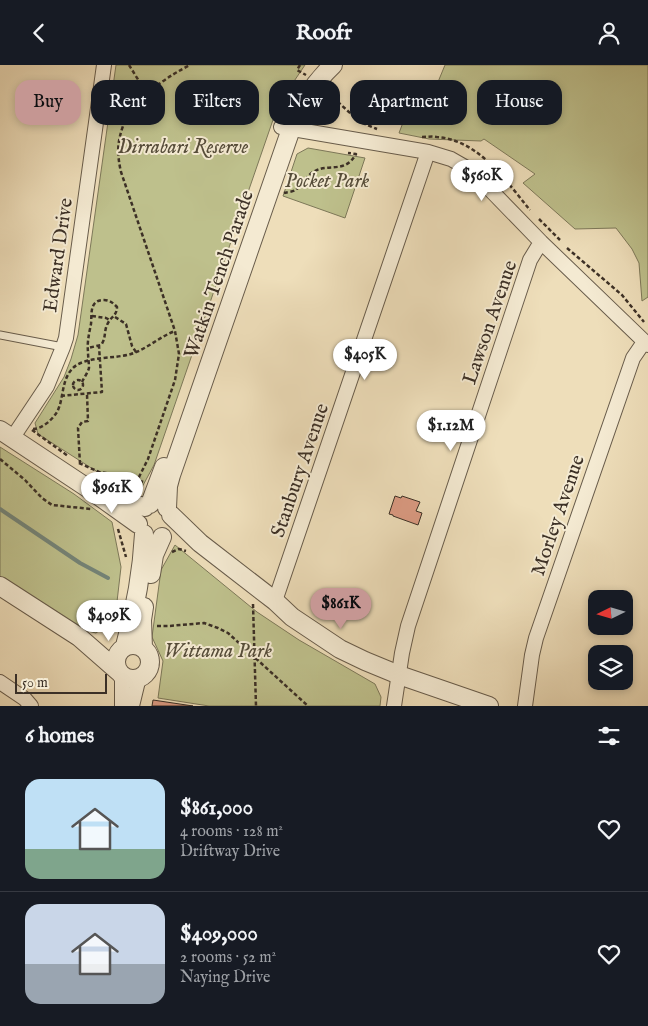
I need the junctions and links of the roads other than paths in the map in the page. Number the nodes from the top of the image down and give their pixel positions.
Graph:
1 (104, 65) edge
2 (319, 65) edge
3 (333, 65) edge
4 (286, 128) junction
5 (428, 152) junction
6 (541, 241) junction
7 (0, 335) edge
8 (646, 344) edge
9 (64, 347) junction
10 (13, 432) edge
11 (89, 489) junction
12 (160, 517) junction
13 (141, 529) junction
14 (0, 586) edge
15 (276, 601) junction
16 (81, 633) junction
17 (137, 648) junction
18 (120, 673) junction
19 (398, 675) junction
20 (144, 679) junction
21 (0, 682) edge
22 (31, 706) edge
23 (122, 706) edge
24 (132, 706) edge
25 (394, 706) edge
26 (489, 706) edge
27 (524, 706) edge

1 - 9 street, Edward Drive
2 - 4 street, Watkin Tench Parade
3 - 4 street, Watkin Tench Parade
4 - 5 street
4 - 12 street, Watkin Tench Parade
5 - 6 street
5 - 15 street, Stanbury Avenue
6 - 8 street
6 - 19 street, Lawson Avenue
7 - 9 lane
8 - 27 street, Morley Avenue
9 - 10 street, Edward Drive
10 - 11 street
11 - 12 street
11 - 13 street
12 - 13 street
12 - 13 street
12 - 15 street
12 - 17 street, Watkin Tench Parade
13 - 17 street
14 - 16 street
15 - 19 street
16 - 17 street
16 - 18 street
17 - 18 street
17 - 20 street
18 - 20 street
18 - 23 street
19 - 25 street, Lawson Avenue
19 - 26 street
20 - 24 street
21 - 22 street

